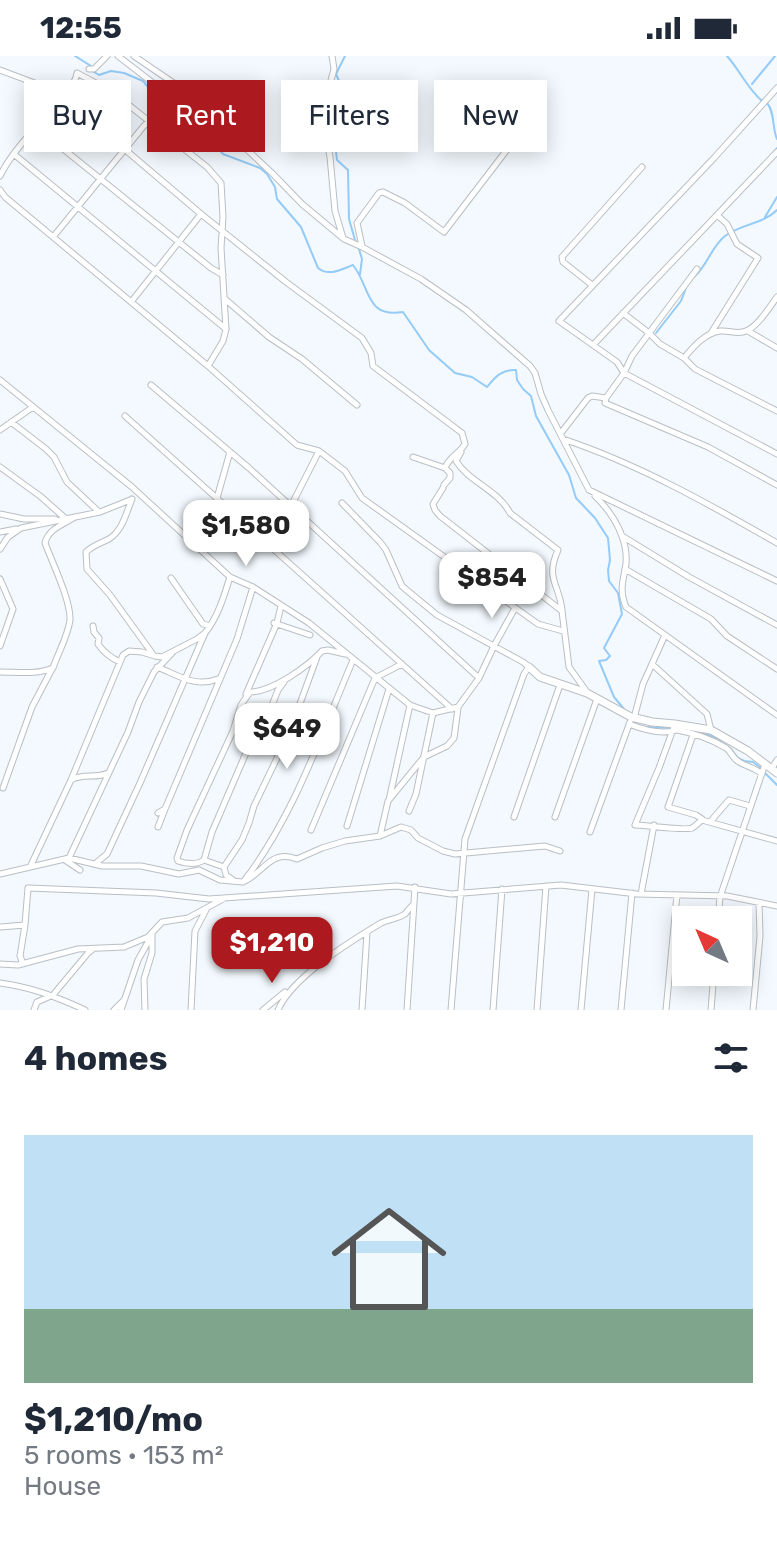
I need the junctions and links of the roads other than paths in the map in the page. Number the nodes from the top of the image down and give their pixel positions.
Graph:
1 (107, 56) edge
2 (118, 56) edge
3 (134, 56) edge
4 (332, 56) edge
5 (89, 69) dead end
6 (0, 70) edge
7 (27, 80) edge
8 (76, 80) edge
9 (90, 80) edge
10 (169, 80) edge
11 (777, 88) edge
12 (131, 107) edge
13 (147, 119) edge
14 (147, 123) edge
15 (131, 142) edge
16 (24, 143) edge
17 (68, 152) edge
18 (122, 152) edge
19 (126, 152) edge
20 (188, 152) edge
21 (505, 152) edge
22 (777, 152) edge
23 (15, 155) junction
24 (642, 167) dead end
25 (0, 176) edge
26 (101, 178) junction
27 (0, 190) edge
28 (78, 208) junction
29 (201, 214) junction
30 (717, 215) junction
31 (223, 231) junction
32 (53, 237) junction
33 (344, 239) junction
34 (178, 242) junction
35 (362, 247) junction
36 (697, 269) dead end
37 (155, 271) junction
38 (224, 275) junction
39 (592, 285) junction
40 (224, 298) junction
41 (777, 299) edge
42 (131, 302) junction
43 (623, 313) junction
44 (226, 329) junction
45 (748, 331) junction
46 (649, 333) junction
47 (710, 334) junction
48 (593, 345) junction
49 (777, 348) edge
50 (684, 358) junction
51 (208, 366) junction
52 (624, 373) junction
53 (0, 380) edge
54 (151, 385) dead end
55 (606, 398) junction
56 (357, 405) dead end
57 (34, 407) junction
58 (777, 411) edge
59 (125, 416) dead end
60 (11, 422) junction
61 (1, 427) edge
62 (562, 437) junction
63 (319, 451) junction
64 (461, 451) junction
65 (230, 452) junction
66 (777, 454) edge
67 (413, 457) dead end
68 (0, 467) edge
69 (445, 468) junction
70 (777, 485) edge
71 (589, 490) junction
72 (142, 498) junction
73 (217, 498) junction
74 (132, 499) junction
75 (342, 503) dead end
76 (291, 506) junction
77 (100, 512) junction
78 (0, 514) edge
79 (75, 517) junction
80 (65, 518) junction
81 (21, 528) junction
82 (0, 532) edge
83 (621, 535) junction
84 (265, 542) junction
85 (777, 543) edge
86 (0, 549) edge
87 (625, 569) junction
88 (230, 577) junction
89 (171, 578) dead end
90 (0, 579) edge
91 (777, 581) edge
92 (253, 587) junction
93 (281, 606) junction
94 (515, 608) junction
95 (562, 611) junction
96 (275, 624) junction
97 (211, 625) junction
98 (777, 625) edge
99 (93, 626) dead end
100 (563, 631) junction
101 (205, 633) junction
102 (310, 635) dead end
103 (665, 635) junction
104 (0, 646) edge
105 (494, 646) junction
106 (177, 649) junction
107 (346, 654) junction
108 (154, 655) junction
109 (317, 657) junction
110 (353, 660) junction
111 (120, 662) junction
112 (402, 664) junction
113 (652, 664) junction
114 (159, 666) junction
115 (529, 667) junction
116 (53, 668) junction
117 (777, 669) edge
118 (0, 672) edge
119 (290, 676) junction
120 (375, 678) junction
121 (479, 678) junction
122 (219, 679) junction
123 (185, 680) junction
124 (560, 685) junction
125 (389, 689) junction
126 (587, 693) junction
127 (597, 698) junction
128 (244, 699) junction
129 (410, 705) junction
130 (456, 708) junction
131 (433, 713) junction
132 (777, 715) edge
133 (631, 720) junction
134 (674, 728) junction
135 (711, 730) junction
136 (693, 735) junction
137 (424, 757) junction
138 (773, 766) edge
139 (108, 773) junction
140 (762, 774) junction
141 (71, 780) junction
142 (3, 788) dead end
143 (388, 801) junction
144 (750, 806) junction
145 (165, 809) junction
146 (409, 811) dead end
147 (158, 813) dead end
148 (514, 817) dead end
149 (555, 817) dead end
150 (702, 820) junction
151 (710, 822) junction
152 (654, 825) junction
153 (347, 826) dead end
154 (158, 827) dead end
155 (311, 830) dead end
156 (590, 832) dead end
157 (741, 832) junction
158 (380, 836) junction
159 (777, 841) edge
160 (560, 851) dead end
161 (463, 854) junction
162 (66, 858) junction
163 (204, 860) junction
164 (96, 864) junction
165 (31, 866) junction
166 (224, 867) junction
167 (80, 870) dead end
168 (0, 874) edge
169 (240, 882) junction
170 (546, 886) junction
171 (415, 887) junction
172 (502, 889) junction
173 (592, 889) junction
174 (460, 893) junction
175 (632, 893) junction
176 (641, 894) junction
177 (677, 895) junction
178 (227, 897) junction
179 (720, 897) junction
180 (759, 903) junction
181 (413, 905) junction
182 (719, 906) edge
183 (777, 906) edge
184 (208, 907) junction
185 (25, 925) junction
186 (0, 927) edge
187 (367, 933) junction
188 (152, 934) junction
189 (102, 948) junction
190 (0, 964) edge
191 (23, 964) junction
192 (298, 982) junction
193 (0, 983) edge
194 (713, 986) edge
195 (53, 995) junction
196 (124, 999) junction
197 (34, 1010) edge
198 (85, 1010) edge
199 (114, 1010) edge
200 (121, 1010) edge
201 (145, 1010) edge
202 (191, 1010) edge
203 (263, 1010) edge
204 (278, 1010) edge
205 (362, 1010) edge
206 (407, 1010) edge
207 (451, 1010) edge
208 (493, 1010) edge
209 (537, 1010) edge
210 (581, 1010) edge
211 (621, 1010) edge
212 (666, 1010) edge
213 (711, 1010) edge
214 (753, 1010) edge

1 - 5 street
2 - 33 street
3 - 10 street
4 - 33 street
6 - 7 street
8 - 9 street
11 - 39 street
12 - 13 street
14 - 15 street
16 - 23 street
17 - 26 street
18 - 26 street
19 - 29 street
20 - 31 street
21 - 35 street
22 - 30 street
23 - 25 street
23 - 28 street
24 - 39 street
26 - 28 street
26 - 34 street
27 - 32 street
28 - 32 street
28 - 37 street
29 - 31 street
29 - 34 street
30 - 43 street
30 - 47 street
31 - 38 street
31 - 64 street
32 - 42 street
33 - 35 street
34 - 37 street
34 - 38 street
35 - 62 street
36 - 46 street
37 - 42 street
37 - 44 street
38 - 40 street
39 - 48 street
40 - 44 street
40 - 56 street
41 - 45 street
42 - 51 street
43 - 46 street
43 - 48 street
44 - 51 street
45 - 47 street
45 - 49 street
46 - 50 street
46 - 52 street
47 - 50 street
48 - 52 street
50 - 58 street
51 - 63 street
52 - 55 street
52 - 66 street
53 - 57 street
54 - 65 street
55 - 62 street
55 - 70 street
57 - 60 street
57 - 72 street
59 - 73 street
60 - 61 street
60 - 77 street
62 - 71 street
62 - 85 street
63 - 76 street
63 - 94 street
64 - 69 street
64 - 95 street
65 - 73 street
65 - 76 street
67 - 69 street
68 - 80 street
69 - 95 street
71 - 83 street
71 - 91 street
72 - 74 street
72 - 88 street
73 - 84 street
74 - 77 street
74 - 108 street
75 - 105 street
76 - 84 street
76 - 121 street
77 - 79 street
78 - 80 street
79 - 80 street
79 - 116 street
80 - 81 street
81 - 82 street
81 - 86 street
83 - 87 street
83 - 98 street
84 - 112 street
87 - 103 street
87 - 117 street
88 - 92 street
88 - 97 street
89 - 97 street
90 - 104 street
92 - 93 street
92 - 122 street
93 - 96 street
93 - 107 street
94 - 100 street
94 - 105 street
95 - 100 street
96 - 102 street
96 - 128 street
97 - 101 street
99 - 111 street
100 - 126 street
101 - 106 street
101 - 123 street
103 - 113 street
103 - 132 street
105 - 115 street
105 - 121 street
106 - 108 street
106 - 114 street
107 - 109 street
107 - 110 street
108 - 111 street
108 - 114 street
109 - 119 street
109 - 166 street
110 - 120 street
110 - 169 street
111 - 141 street
112 - 120 street
112 - 130 street
113 - 133 street
113 - 135 street
114 - 123 street
114 - 139 street
115 - 124 street
115 - 161 street
116 - 118 street
116 - 142 street
119 - 128 street
119 - 163 street
120 - 125 street
120 - 155 street
121 - 130 street
122 - 123 street
122 - 145 street
123 - 164 street
124 - 126 street
124 - 148 street
125 - 129 street
125 - 153 street
126 - 127 street
127 - 133 street
127 - 149 street
128 - 163 street
129 - 131 street
129 - 143 street
130 - 131 street
130 - 137 street
131 - 137 street
133 - 134 street
133 - 156 street
134 - 135 street
134 - 136 street
134 - 152 street
135 - 138 street
136 - 140 street
136 - 150 street
137 - 143 street
137 - 146 street
138 - 140 street
139 - 141 street
139 - 162 street
140 - 144 street
141 - 165 street
143 - 158 street
144 - 151 street
144 - 157 street
145 - 147 street
145 - 154 street
150 - 151 street
150 - 152 street
151 - 157 street
152 - 176 street
157 - 159 street
157 - 179 street
158 - 161 street
158 - 169 street
160 - 161 street
161 - 174 street
162 - 164 street
162 - 165 street
162 - 167 street
163 - 166 street
164 - 169 street
165 - 168 street
166 - 169 street
170 - 172 street
170 - 173 street
170 - 209 street
171 - 174 street
171 - 178 street
171 - 181 street
172 - 174 street
172 - 208 street
173 - 175 street
173 - 210 street
174 - 207 street
175 - 176 street
175 - 211 street
176 - 177 street
177 - 179 street
177 - 212 street
178 - 184 street
178 - 185 street
179 - 180 street
179 - 182 street
180 - 183 street
180 - 214 street
181 - 187 street
181 - 206 street
184 - 188 street
184 - 202 street
185 - 186 street
185 - 191 street
187 - 192 street
187 - 205 street
188 - 189 street
188 - 196 street
188 - 201 street
189 - 191 street
189 - 195 street
190 - 191 street
192 - 203 street
192 - 204 street
193 - 195 street
194 - 213 street
195 - 197 street
195 - 198 street
196 - 199 street
196 - 200 street

